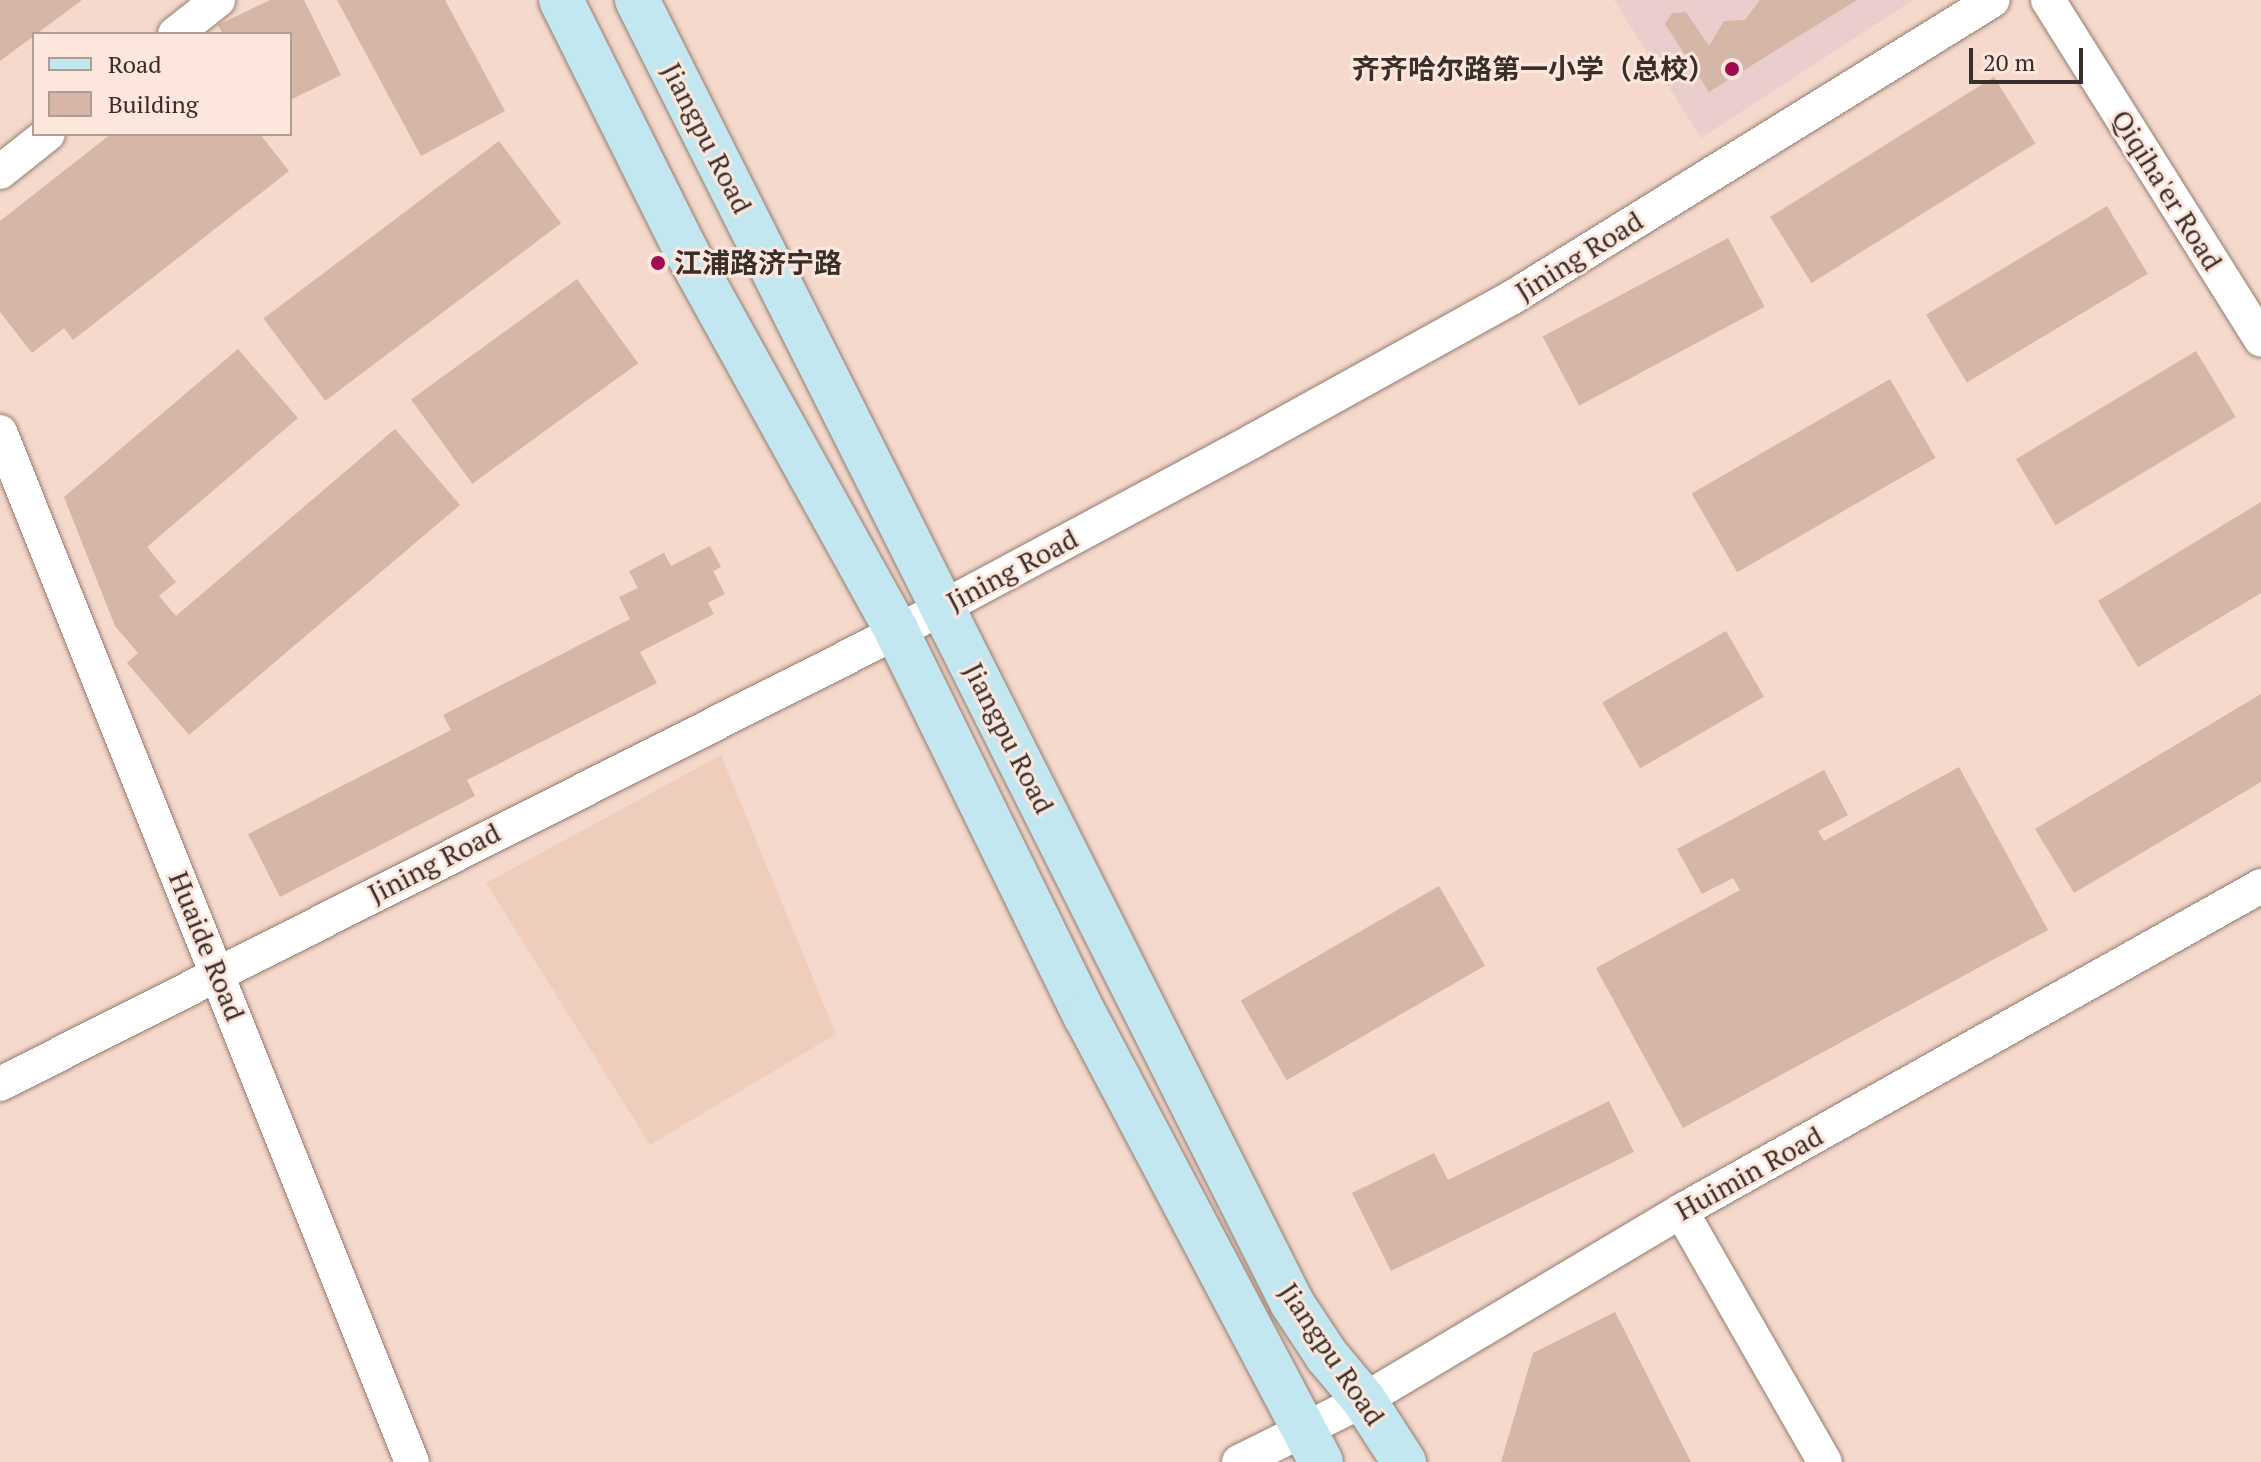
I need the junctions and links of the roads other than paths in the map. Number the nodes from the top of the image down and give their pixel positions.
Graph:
1 (218, 0) edge
2 (561, 0) edge
3 (637, 0) edge
4 (1993, 0) edge
5 (2048, 0) edge
6 (178, 32) edge
7 (45, 136) edge
8 (0, 172) edge
9 (2261, 340) edge
10 (0, 432) edge
11 (944, 607) junction
12 (897, 632) junction
13 (2261, 886) edge
14 (217, 973) junction
15 (0, 1084) edge
16 (1681, 1211) junction
17 (1364, 1400) junction
18 (1313, 1446) edge
19 (412, 1462) edge
20 (1239, 1462) edge
21 (1404, 1462) edge
22 (1825, 1462) edge

1 - 6 street
2 - 12 main road, Jiangpu Road
3 - 11 main road, Jiangpu Road
4 - 11 street, Jining Road
5 - 9 street, Qiqiha'er Road
7 - 8 street
10 - 14 street, Huaide Road
11 - 12 street, Jining Road
11 - 17 main road, Jiangpu Road
12 - 14 street, Jining Road
12 - 18 main road, Jiangpu Road
13 - 16 street, Huimin Road
14 - 15 street, Jining Road
14 - 19 street, Huaide Road
16 - 17 street, Huimin Road
16 - 22 street
17 - 18 street, Huimin Road
17 - 21 main road, Jiangpu Road
18 - 20 street, Huimin Road

